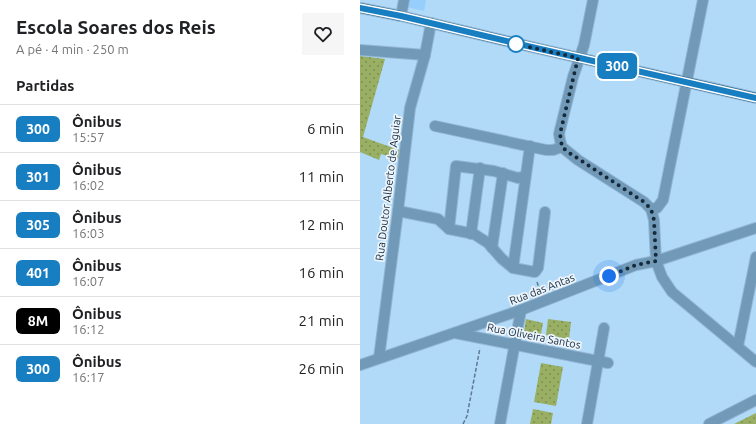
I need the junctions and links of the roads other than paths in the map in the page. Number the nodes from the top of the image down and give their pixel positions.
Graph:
1 (404, 0) edge
2 (593, 0) edge
3 (702, 0) edge
4 (360, 8) edge
5 (401, 16) junction
6 (431, 23) junction
7 (360, 50) edge
8 (425, 55) junction
9 (578, 58) junction
10 (686, 81) junction
11 (756, 98) edge
12 (435, 126) dead end
13 (530, 146) junction
14 (562, 147) junction
15 (480, 168) junction
16 (504, 173) junction
17 (525, 176) junction
18 (651, 209) junction
19 (398, 211) junction
20 (545, 212) dead end
21 (756, 228) edge
22 (449, 229) junction
23 (471, 234) junction
24 (492, 248) junction
25 (756, 257) edge
26 (656, 261) junction
27 (513, 268) junction
28 (752, 289) edge
29 (521, 310) junction
30 (604, 328) dead end
31 (455, 333) junction
32 (514, 344) junction
33 (738, 346) junction
34 (379, 358) junction
35 (603, 362) junction
36 (756, 362) edge
37 (360, 365) edge
38 (756, 400) edge
39 (500, 424) edge
40 (587, 424) edge
41 (709, 424) edge

1 - 5 street
2 - 9 street
3 - 10 street
4 - 5 main road
5 - 6 main road
6 - 8 street, Rua Doutor Alberto de Aguiar
6 - 9 main road
7 - 8 street
8 - 19 street, Rua Doutor Alberto de Aguiar
9 - 10 main road
9 - 14 street
10 - 11 main road
10 - 18 street
12 - 13 street
13 - 14 street
13 - 17 street
14 - 18 street
15 - 16 street
15 - 22 street
15 - 23 street
16 - 17 street
16 - 24 street
17 - 27 street
18 - 26 street
19 - 22 street
19 - 34 street, Rua Doutor Alberto de Aguiar
20 - 27 street
21 - 26 street, Rua das Antas
22 - 23 street
23 - 24 street
24 - 27 street
25 - 28 street
26 - 29 street, Rua das Antas
26 - 33 street
28 - 33 street
29 - 31 street, Rua das Antas
29 - 32 street
30 - 35 street
31 - 32 street, Rua Oliveira Santos
31 - 34 street, Rua das Antas
32 - 35 street, Rua Oliveira Santos
32 - 39 street
33 - 36 street
34 - 37 street, Rua das Antas
35 - 40 street
38 - 41 street

